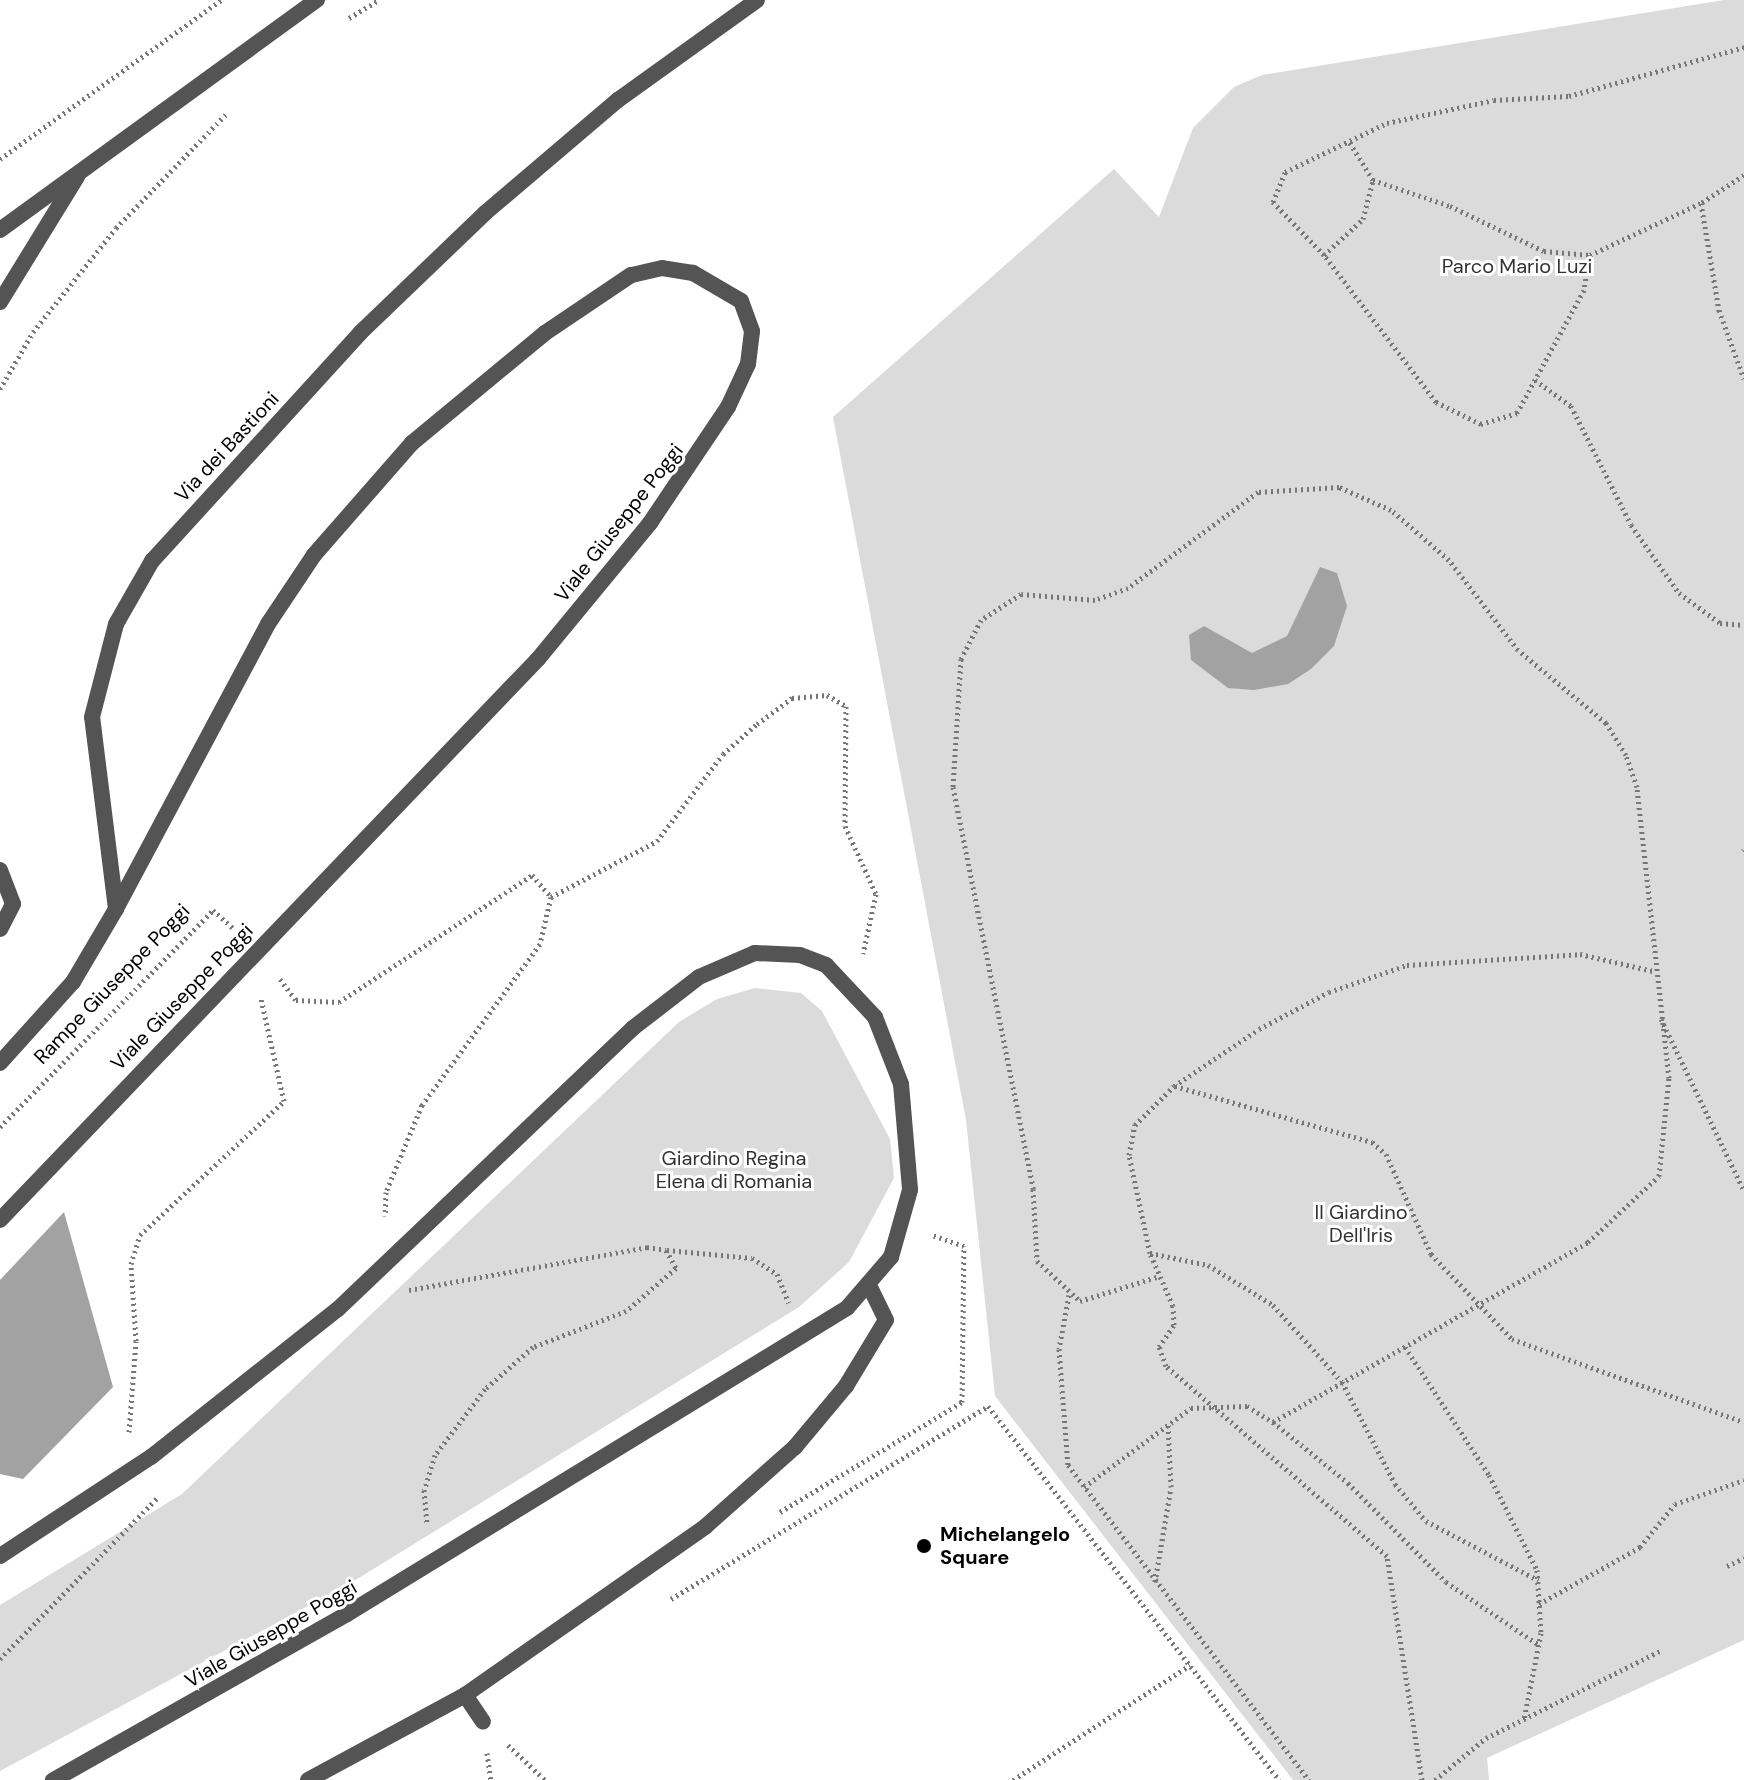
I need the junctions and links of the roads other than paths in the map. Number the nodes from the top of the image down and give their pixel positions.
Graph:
1 (317, 0) edge
2 (757, 0) edge
3 (83, 169) junction
4 (0, 230) edge
5 (0, 302) edge
6 (0, 870) edge
7 (116, 909) junction
8 (0, 929) edge
9 (0, 1063) edge
10 (0, 1220) edge
11 (869, 1285) junction
12 (0, 1556) edge
13 (465, 1695) junction
14 (483, 1722) dead end
15 (53, 1780) edge
16 (308, 1780) edge

1 - 3 street
2 - 7 street, Via dei Bastioni
3 - 4 street
3 - 5 street
6 - 8 street
7 - 9 street
7 - 10 street, Viale Giuseppe Poggi
11 - 12 street, Viale Giuseppe Poggi
11 - 13 street
11 - 15 street, Viale Giuseppe Poggi
13 - 14 street
13 - 16 street

